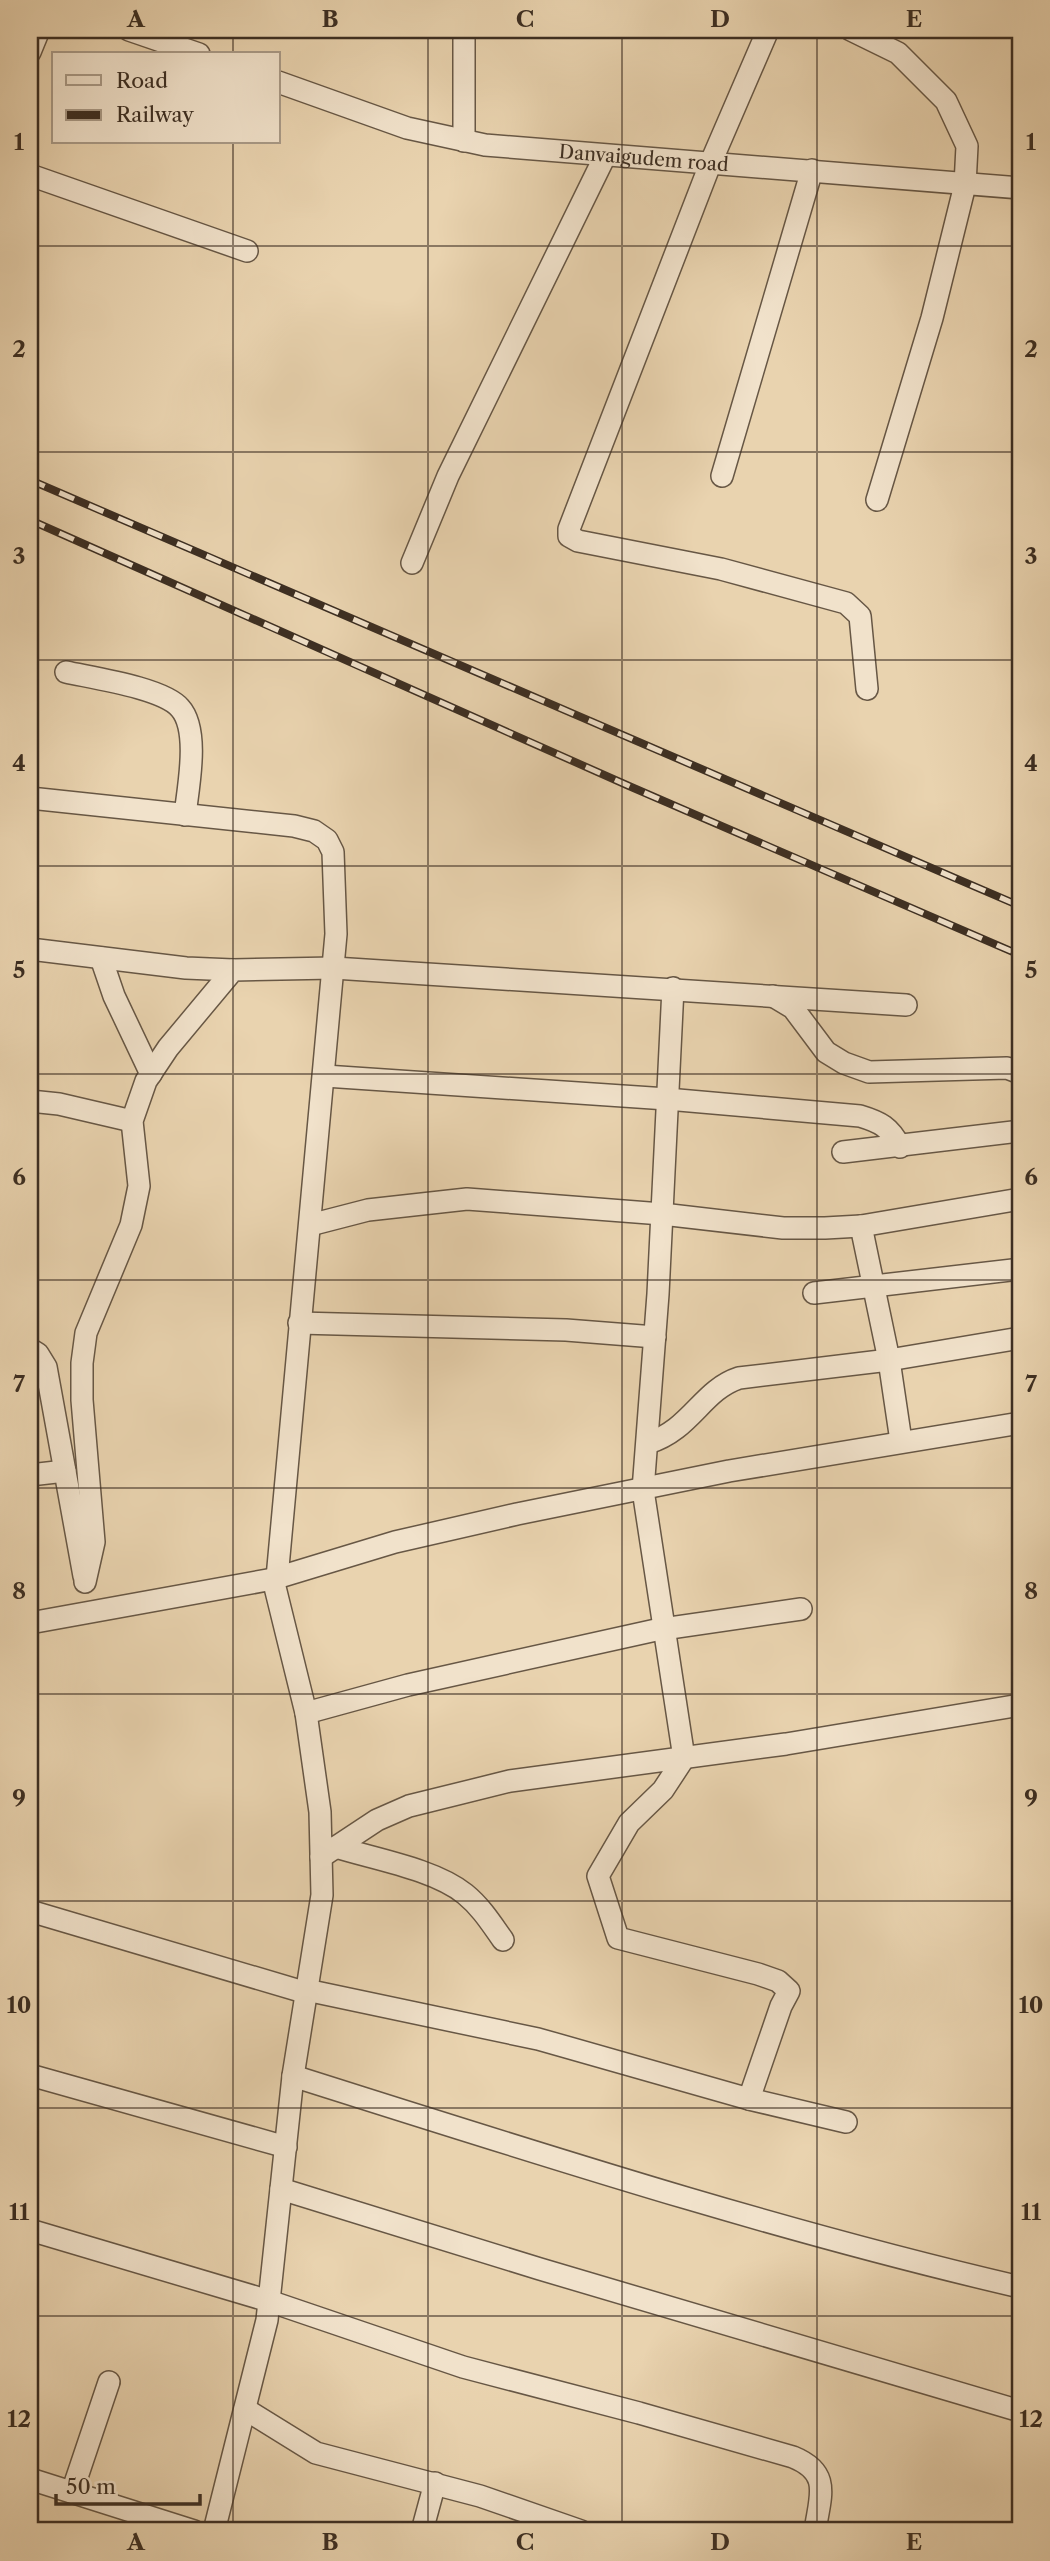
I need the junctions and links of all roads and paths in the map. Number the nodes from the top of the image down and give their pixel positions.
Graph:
1 (39, 30) edge
2 (130, 30) edge
3 (464, 30) edge
4 (768, 30) edge
5 (851, 30) edge
6 (30, 52) edge
7 (193, 52) edge
8 (280, 83) edge
9 (464, 141) junction
10 (605, 156) junction
11 (711, 162) junction
12 (812, 170) junction
13 (30, 174) edge
14 (965, 185) junction
15 (1020, 188) edge
16 (247, 251) dead end
17 (722, 476) dead end
18 (877, 500) dead end
19 (412, 563) dead end
20 (66, 672) dead end
21 (867, 689) dead end
22 (30, 799) edge
23 (185, 815) junction
24 (30, 949) edge
25 (101, 958) junction
26 (334, 968) junction
27 (233, 970) junction
28 (673, 988) junction
29 (771, 995) junction
30 (906, 1005) dead end
31 (1020, 1073) edge
32 (151, 1074) junction
33 (325, 1076) junction
34 (667, 1099) junction
35 (30, 1101) edge
36 (132, 1121) junction
37 (1020, 1131) edge
38 (900, 1147) junction
39 (843, 1152) dead end
40 (1020, 1199) edge
41 (662, 1214) junction
42 (310, 1224) junction
43 (860, 1226) junction
44 (1020, 1269) edge
45 (872, 1287) junction
46 (814, 1293) dead end
47 (299, 1323) junction
48 (656, 1337) junction
49 (1020, 1338) edge
50 (30, 1349) edge
51 (889, 1360) junction
52 (1020, 1423) edge
53 (901, 1441) junction
54 (648, 1443) junction
55 (65, 1471) junction
56 (30, 1475) edge
57 (643, 1490) junction
58 (275, 1578) junction
59 (85, 1581) junction
60 (801, 1609) dead end
61 (88, 1612) junction
62 (30, 1623) edge
63 (665, 1628) junction
64 (1020, 1705) edge
65 (306, 1713) junction
66 (684, 1758) junction
67 (329, 1852) junction
68 (30, 1911) edge
69 (503, 1940) dead end
70 (307, 1993) junction
71 (30, 2075) edge
72 (293, 2076) junction
73 (750, 2099) junction
74 (846, 2122) dead end
75 (286, 2147) junction
76 (281, 2189) junction
77 (30, 2230) edge
78 (1020, 2287) edge
79 (269, 2301) junction
80 (109, 2382) dead end
81 (245, 2409) junction
82 (1020, 2411) edge
83 (30, 2479) edge
84 (435, 2483) junction
85 (72, 2492) junction
86 (194, 2531) edge
87 (215, 2531) edge
88 (422, 2531) edge
89 (581, 2531) edge
90 (815, 2531) edge

1 - 6 street
2 - 7 street
3 - 9 street
4 - 11 street
5 - 14 street
8 - 9 street, Danvaigudem road
9 - 10 street, Danvaigudem road
10 - 11 street, Danvaigudem road
10 - 19 street
11 - 12 street, Danvaigudem road
11 - 21 street
12 - 14 street, Danvaigudem road
12 - 17 street
13 - 16 street
14 - 15 street, Danvaigudem road
14 - 18 street
20 - 23 street
22 - 23 street
23 - 26 street
24 - 25 street
25 - 27 street
25 - 32 street
26 - 27 street
26 - 28 street
26 - 33 street
27 - 32 street
28 - 29 street
28 - 34 street
29 - 30 street
29 - 31 street
32 - 36 street
33 - 34 street
33 - 42 street
34 - 38 street
34 - 41 street
35 - 36 street
36 - 59 street
37 - 38 street
38 - 39 street
40 - 43 street
41 - 42 street
41 - 43 street
41 - 48 street
42 - 47 street
43 - 45 street
44 - 45 street
45 - 46 street
45 - 51 street
47 - 48 street
47 - 58 street
48 - 54 street
49 - 51 street
50 - 55 street
51 - 53 street
51 - 54 street
52 - 53 street
53 - 57 street
54 - 57 street
55 - 56 street
55 - 59 street
57 - 58 street
57 - 63 street
58 - 61 street
58 - 65 street
59 - 61 street
60 - 63 street
61 - 62 street
63 - 65 street
63 - 66 street
64 - 66 street
65 - 67 street
66 - 67 street
66 - 73 street
67 - 69 street
67 - 70 street
68 - 70 street
70 - 72 street
70 - 73 street
71 - 75 street
72 - 75 street
72 - 78 street
73 - 74 street
75 - 76 street
76 - 79 street
76 - 82 street
77 - 79 street
79 - 81 street
79 - 90 street
80 - 85 street
81 - 84 street
81 - 87 street
83 - 85 street
84 - 88 street
84 - 89 street
85 - 86 street

